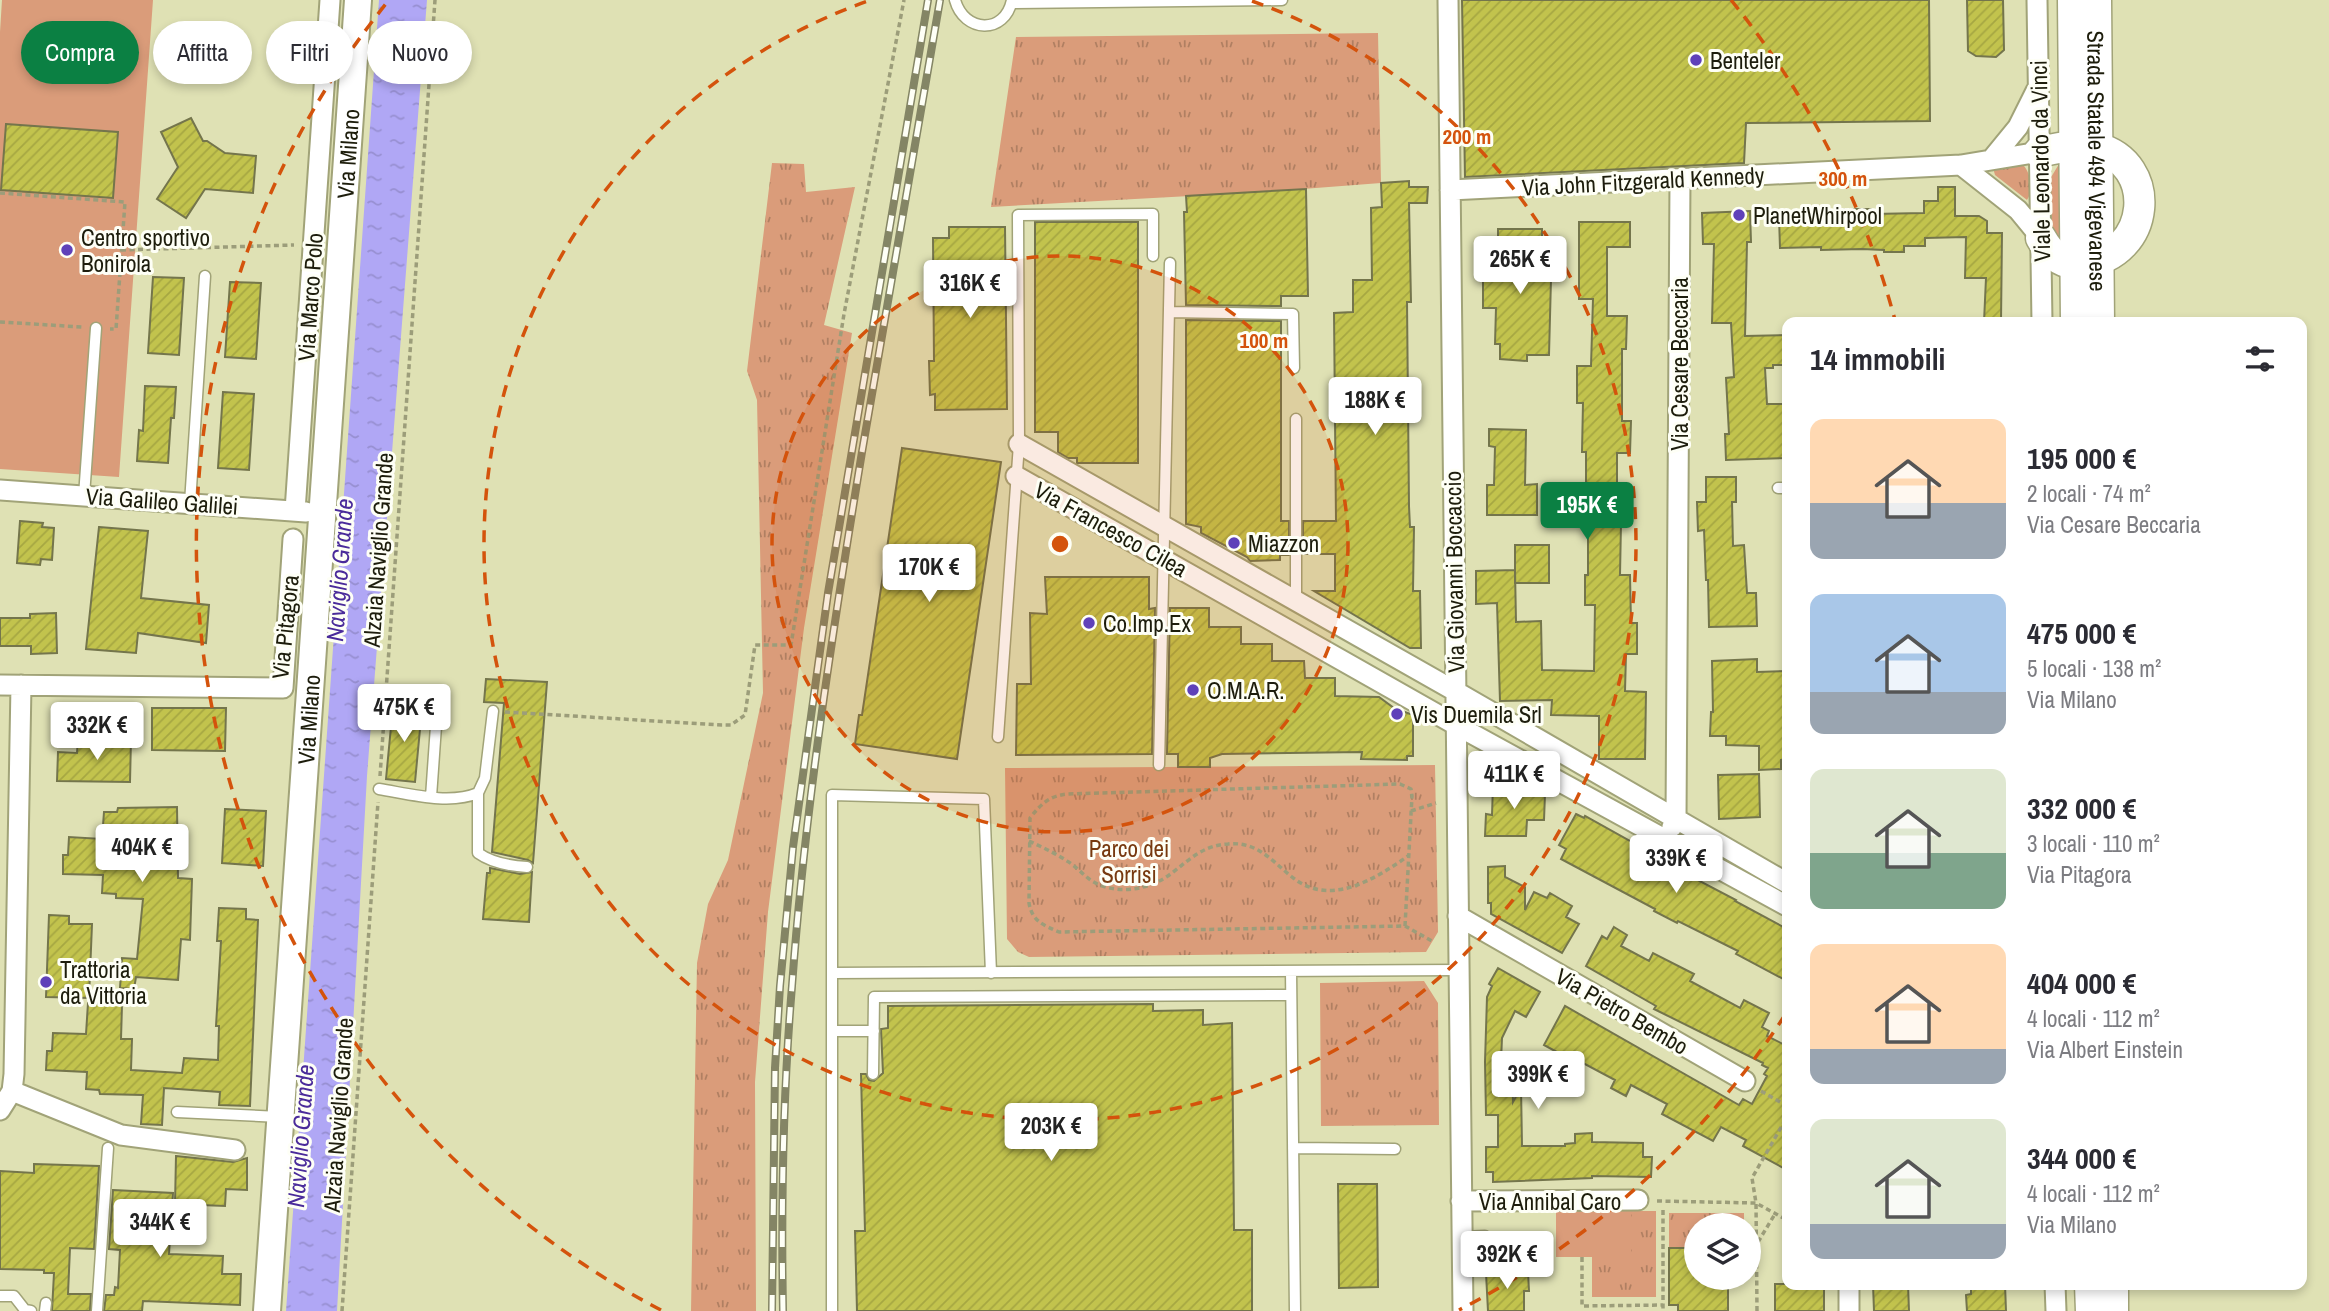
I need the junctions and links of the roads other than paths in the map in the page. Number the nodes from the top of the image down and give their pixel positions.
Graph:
1 (330, 0) edge
2 (358, 0) edge
3 (955, 0) edge
4 (1282, 0) edge
5 (1448, 0) edge
6 (2037, 0) edge
7 (2073, 0) edge
8 (2096, 0) edge
9 (1012, 2) edge
10 (2038, 85) junction
11 (2086, 146) junction
12 (2039, 152) junction
13 (1991, 160) junction
14 (1961, 164) junction
15 (1679, 180) junction
16 (1450, 190) junction
17 (2041, 237) junction
18 (1153, 256) dead end
19 (1170, 263) dead end
20 (2087, 263) junction
21 (205, 276) dead end
22 (1169, 312) junction
23 (2042, 317) edge
24 (2077, 317) edge
25 (2098, 317) edge
26 (96, 328) road end
27 (1294, 368) dead end
28 (1296, 419) dead end
29 (1019, 444) junction
30 (1016, 475) junction
31 (0, 490) edge
32 (84, 496) junction
33 (190, 503) junction
34 (295, 511) junction
35 (324, 513) junction
36 (1166, 527) junction
37 (293, 539) dead end
38 (1164, 559) junction
39 (1296, 603) junction
40 (0, 685) edge
41 (21, 685) junction
42 (1455, 691) junction
43 (493, 711) road end
44 (1456, 725) junction
45 (436, 726) dead end
46 (998, 737) dead end
47 (1159, 765) dead end
48 (379, 789) road end
49 (478, 793) junction
50 (431, 797) junction
51 (1676, 818) junction
52 (1666, 840) junction
53 (527, 867) dead end
54 (1782, 880) edge
55 (1782, 903) edge
56 (1458, 916) junction
57 (1458, 970) junction
58 (1291, 971) junction
59 (991, 972) junction
60 (832, 973) junction
61 (1291, 995) junction
62 (832, 1031) junction
63 (874, 1031) junction
64 (873, 1074) dead end
65 (1745, 1081) road end
66 (12, 1091) junction
67 (0, 1110) edge
68 (177, 1112) dead end
69 (281, 1118) junction
70 (108, 1148) dead end
71 (1293, 1148) junction
72 (1395, 1149) dead end
73 (235, 1150) dead end
74 (1638, 1200) road end
75 (1461, 1201) junction
76 (1485, 1236) dead end
77 (1462, 1237) junction
78 (1849, 1290) edge
79 (2055, 1290) edge
80 (2090, 1290) edge
81 (2113, 1290) edge
82 (0, 1296) edge
83 (31, 1311) edge
84 (97, 1311) edge
85 (267, 1311) edge
86 (832, 1311) edge
87 (1295, 1311) edge
88 (1463, 1311) edge
89 (1849, 1311) edge
90 (2056, 1311) edge
91 (2091, 1311) edge
92 (2113, 1311) edge

1 - 34 street, Via Marco Polo
2 - 35 main road, Via Milano
3 - 9 lane
4 - 9 lane
5 - 16 street, Via Giovanni Boccaccio
6 - 10 street, Viale Leonardo da Vinci
7 - 11 main road, Strada Statale 494 Vigevanese
8 - 11 main road, Strada Statale 494 Vigevanese
10 - 12 street, Viale Leonardo da Vinci
10 - 13 street
11 - 12 main road
11 - 20 main road, Strada Statale 494 Vigevanese
11 - 20 main road
12 - 13 street, Via John Fitzgerald Kennedy
12 - 17 street, Viale Leonardo da Vinci
13 - 14 street, Via John Fitzgerald Kennedy
14 - 15 street, Via John Fitzgerald Kennedy
14 - 17 street
15 - 16 street, Via John Fitzgerald Kennedy
15 - 51 street, Via Cesare Beccaria
16 - 42 street, Via Giovanni Boccaccio
17 - 20 main road
17 - 23 street, Viale Leonardo da Vinci
18 - 29 lane
19 - 22 lane
20 - 24 main road, Strada Statale 494 Vigevanese
20 - 25 main road, Strada Statale 494 Vigevanese
21 - 33 lane
22 - 27 lane
22 - 36 lane
26 - 32 lane
28 - 39 lane
29 - 30 lane, Via Francesco Cilea
29 - 36 street, Via Francesco Cilea
30 - 38 street, Via Francesco Cilea
30 - 46 lane
31 - 32 street, Via Galileo Galilei
32 - 33 street, Via Galileo Galilei
33 - 34 street, Via Galileo Galilei
34 - 35 street, Via Galileo Galilei
35 - 69 main road, Via Milano
36 - 38 lane
36 - 39 street, Via Francesco Cilea
37 - 41 street, Via Pitagora
38 - 44 street, Via Francesco Cilea
38 - 47 lane
39 - 42 street, Via Francesco Cilea
40 - 41 street, Via Pitagora
41 - 66 street
42 - 44 street, Via Giovanni Boccaccio
42 - 51 street, Via Francesco Cilea
43 - 49 lane
44 - 52 street, Via Francesco Cilea
44 - 56 street, Via Giovanni Boccaccio
45 - 50 lane
48 - 50 lane
49 - 50 lane
49 - 53 lane
51 - 52 street, Via Cesare Beccaria
51 - 54 street, Via Francesco Cilea
52 - 55 street, Via Francesco Cilea
56 - 57 street, Via Giovanni Boccaccio
56 - 65 street, Via Pietro Bembo
57 - 58 lane
57 - 75 street, Via Giovanni Boccaccio
58 - 59 lane
58 - 61 lane
59 - 60 lane
59 - 60 lane
60 - 62 lane
61 - 63 lane
61 - 71 lane
62 - 63 lane
62 - 86 lane
63 - 64 lane
66 - 67 street
66 - 73 street
68 - 69 lane
69 - 85 main road, Via Milano
70 - 84 lane
71 - 72 lane
71 - 87 lane
74 - 75 street, Via Annibal Caro
75 - 77 street, Via Giovanni Boccaccio
76 - 77 lane
77 - 88 street, Via Giovanni Boccaccio
78 - 89 street
79 - 90 street
80 - 91 main road
81 - 92 main road
82 - 83 lane

